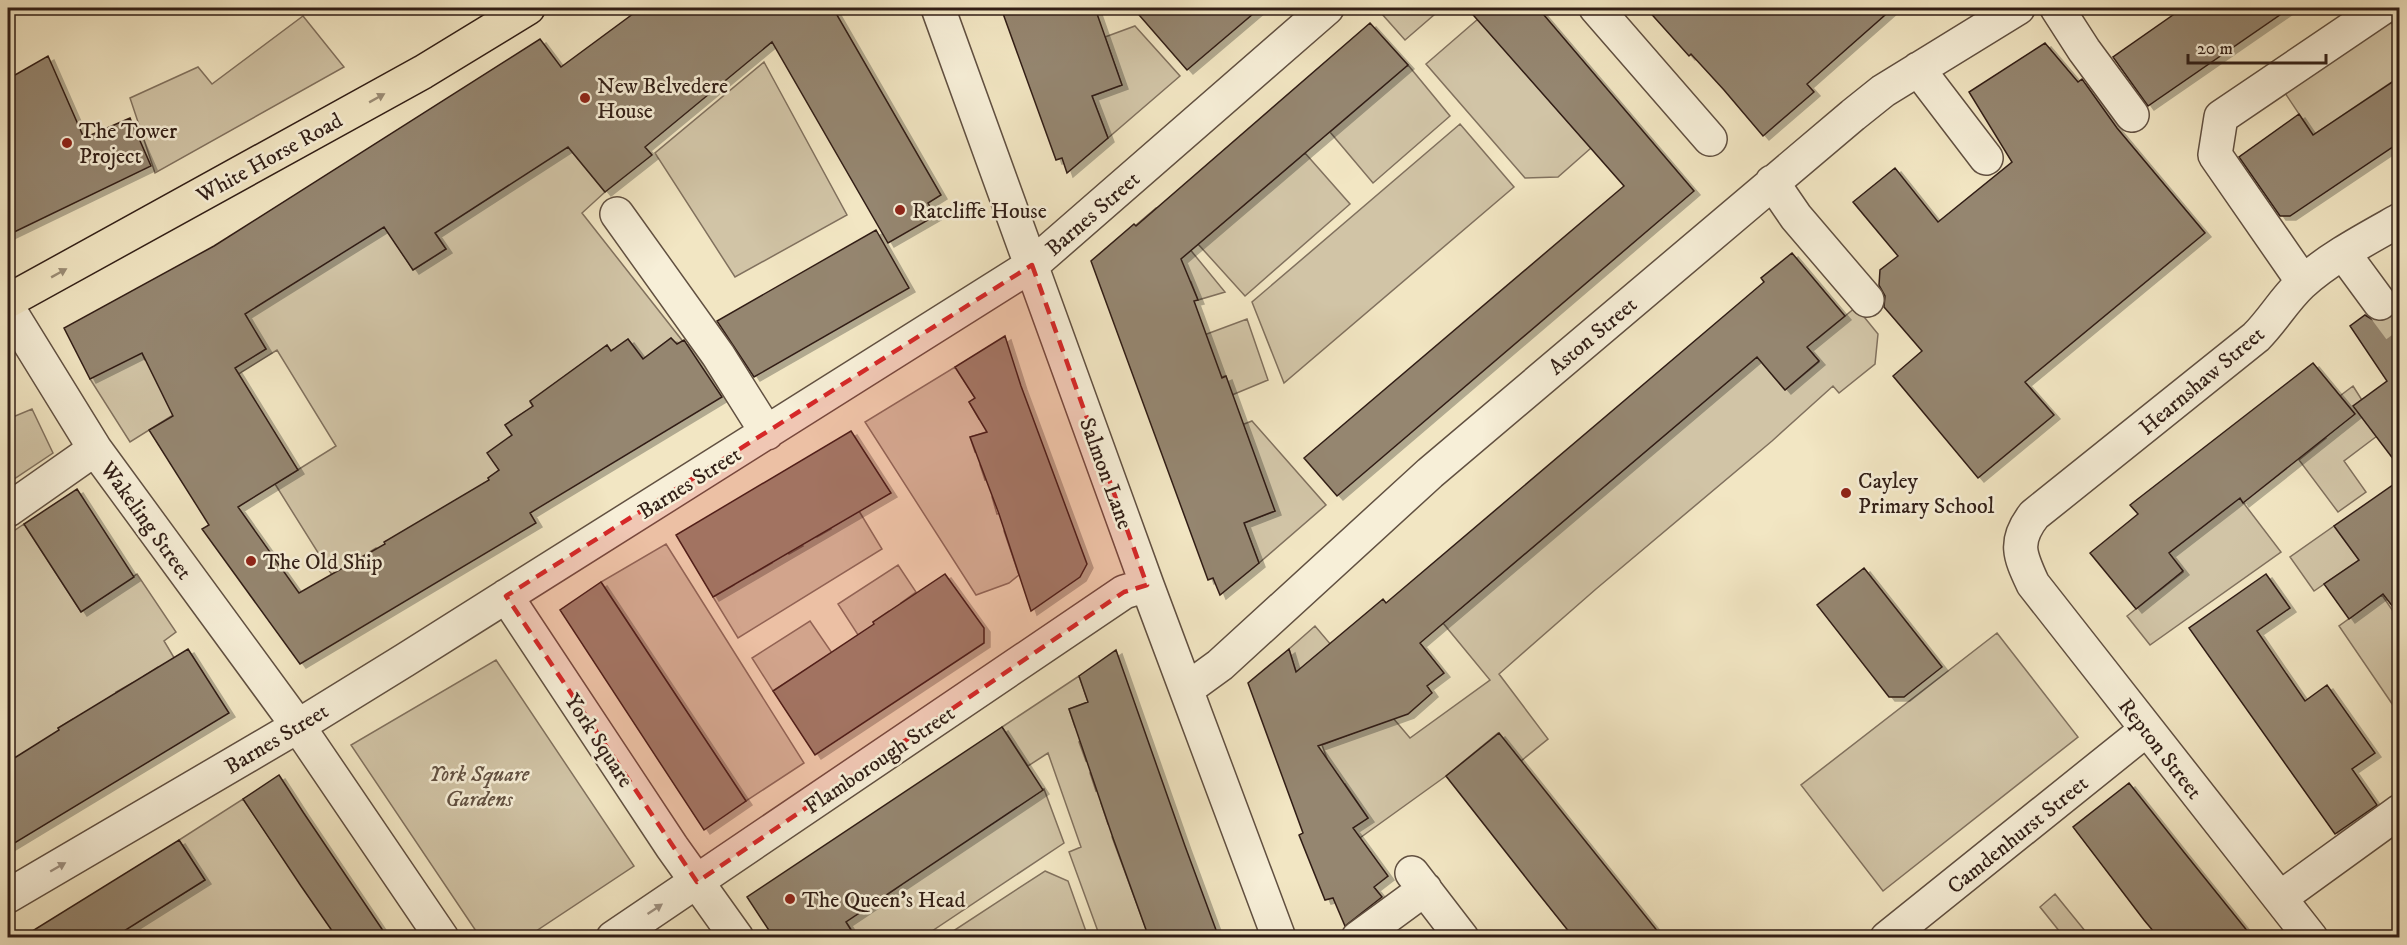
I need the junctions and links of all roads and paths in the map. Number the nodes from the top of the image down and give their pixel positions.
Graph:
1 (528, 8) edge
2 (938, 8) edge
3 (1326, 8) edge
4 (1596, 8) edge
5 (2018, 8) edge
6 (2057, 8) edge
7 (2382, 8) edge
8 (1918, 69) junction
9 (2133, 115) dead end
10 (1710, 140) dead end
11 (1986, 158) dead end
12 (1772, 182) junction
13 (617, 214) dead end
14 (2400, 220) edge
15 (2343, 254) junction
16 (1032, 265) junction
17 (2303, 282) junction
18 (1867, 300) dead end
19 (8, 301) edge
20 (2380, 303) tunnel mouth
21 (8, 308) edge
22 (767, 433) junction
23 (95, 449) junction
24 (8, 510) edge
25 (2020, 554) joint
26 (1147, 585) junction
27 (506, 596) junction
28 (1187, 689) junction
29 (298, 726) junction
30 (2146, 730) junction
31 (2400, 811) edge
32 (697, 882) junction
33 (8, 896) edge
34 (2280, 898) junction
35 (1889, 937) edge
36 (442, 938) edge
37 (613, 938) edge
38 (736, 938) edge
39 (1279, 938) edge
40 (1358, 938) edge
41 (1462, 938) edge
42 (2311, 938) edge

19 -> 1 main road, White Horse Road
2 - 16 street, Salmon Lane
3 - 16 street, Barnes Street
4 - 10 street
5 - 8 street, Aston Street
6 - 9 street
7 - 17 street
8 - 11 street
8 - 12 street, Aston Street
12 - 18 street
12 - 28 street, Aston Street
13 - 22 street
14 - 15 street, Hearnshaw Street
15 - 17 street, Hearnshaw Street
15 - 20 street
16 - 22 street, Barnes Street
16 - 26 street, Salmon Lane
17 - 25 street, Hearnshaw Street
21 - 23 street, Wakeling Street
22 - 27 street, Barnes Street
23 - 24 street
23 - 29 street, Wakeling Street
25 - 30 street, Repton Street
26 - 28 street, Salmon Lane
26 - 32 street, Flamborough Street
27 - 29 street, Barnes Street
27 - 32 street, York Square
28 - 39 street, Salmon Lane
33 -> 29 street, Barnes Street
29 - 36 street
30 - 34 street, Repton Street
30 - 35 street, Camdenhurst Street
31 - 34 street
37 -> 32 street, Flamborough Street
32 - 38 street, York Square
34 - 42 street, Repton Street
40 - 41 street

